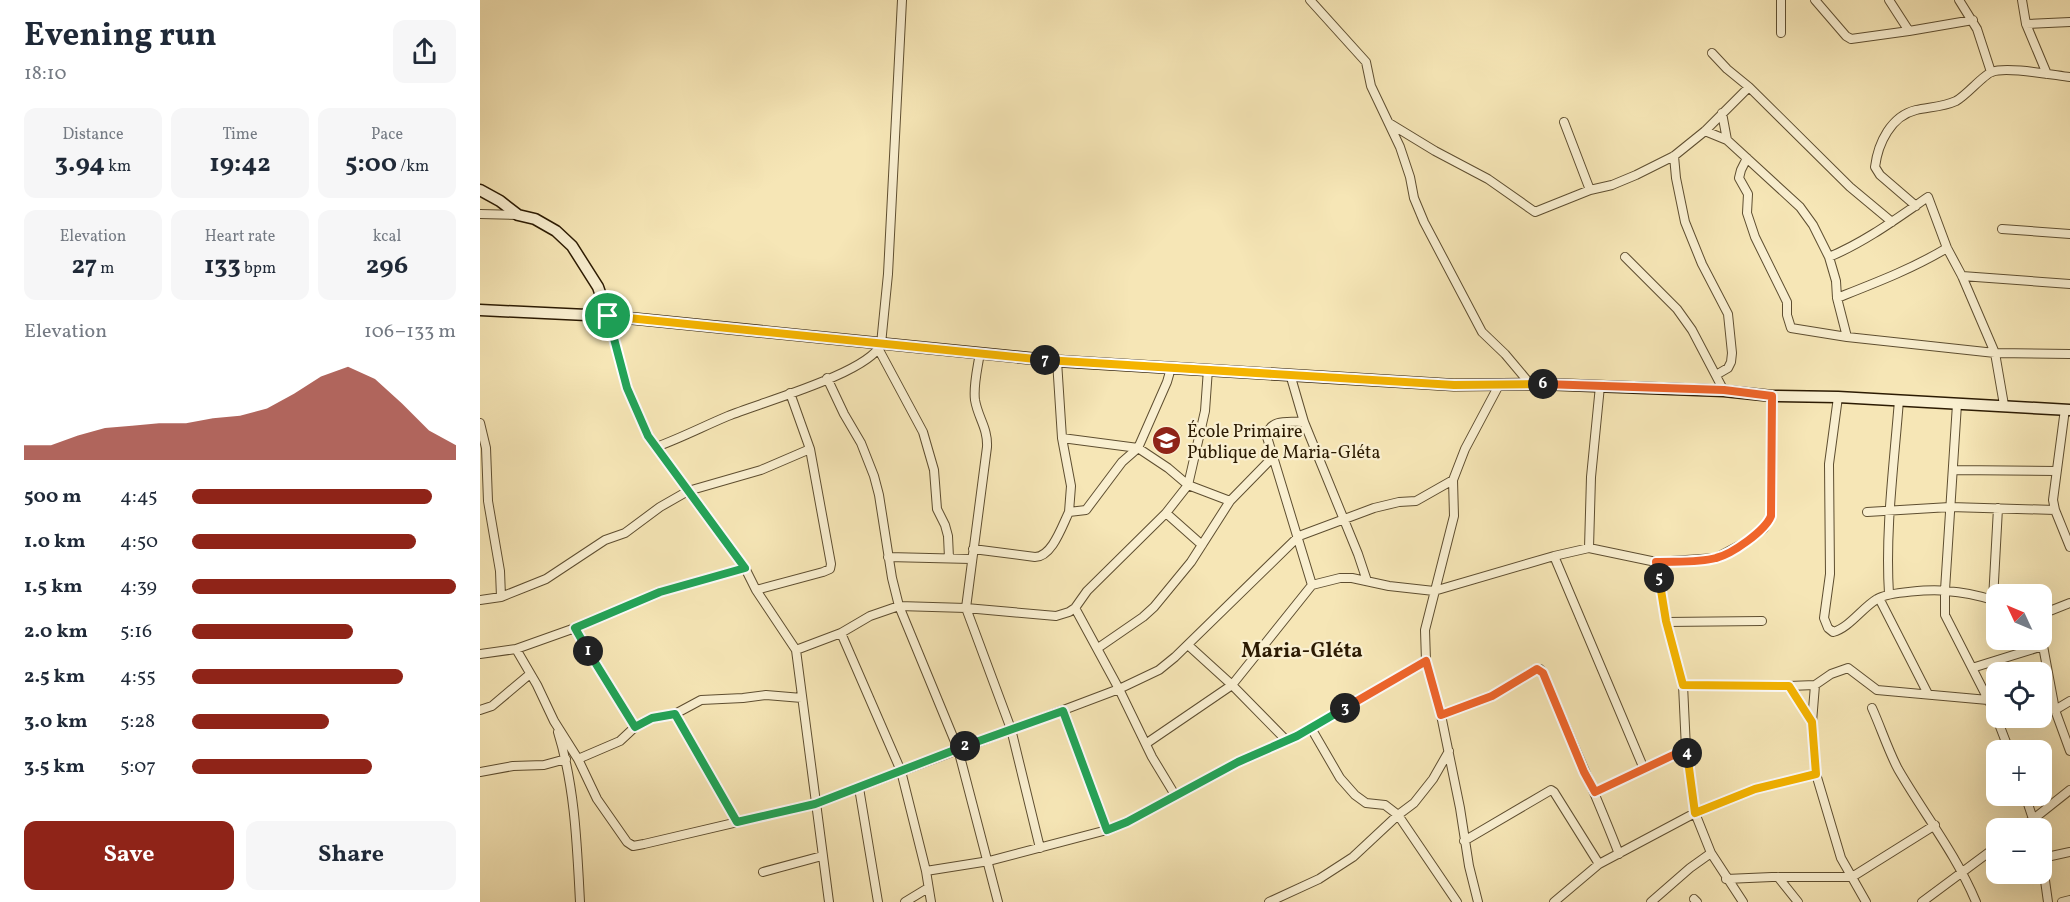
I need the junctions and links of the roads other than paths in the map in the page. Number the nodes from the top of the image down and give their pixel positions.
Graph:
1 (902, 0) edge
2 (1310, 0) edge
3 (1781, 0) edge
4 (1815, 0) edge
5 (1889, 0) edge
6 (1959, 0) edge
7 (2022, 0) edge
8 (1973, 20) junction
9 (2070, 22) edge
10 (2026, 24) junction
11 (1909, 31) junction
12 (1781, 33) dead end
13 (1712, 53) dead end
14 (1991, 72) junction
15 (2047, 74) junction
16 (2070, 77) edge
17 (1749, 87) junction
18 (1722, 113) junction
19 (1564, 122) dead end
20 (1389, 123) junction
21 (1706, 131) junction
22 (1727, 140) junction
23 (1674, 156) junction
24 (1747, 158) junction
25 (480, 190) edge
26 (1590, 190) junction
27 (1916, 206) junction
28 (480, 214) edge
29 (518, 215) junction
30 (1892, 222) junction
31 (2002, 229) dead end
32 (2070, 234) edge
33 (1947, 248) junction
34 (1625, 257) dead end
35 (1829, 257) junction
36 (1962, 276) junction
37 (2070, 284) edge
38 (1838, 298) junction
39 (480, 310) edge
40 (608, 316) junction
41 (1847, 337) junction
42 (880, 347) junction
43 (980, 352) junction
44 (1995, 353) junction
45 (2070, 354) edge
46 (1057, 361) junction
47 (1171, 368) junction
48 (1208, 369) junction
49 (1290, 374) junction
50 (1716, 375) junction
51 (827, 378) junction
52 (1499, 385) junction
53 (1531, 385) junction
54 (1600, 386) junction
55 (1724, 390) junction
56 (790, 393) junction
57 (1772, 396) junction
58 (1838, 397) junction
59 (1899, 400) junction
60 (1957, 404) junction
61 (2004, 405) junction
62 (2067, 410) edge
63 (1304, 422) junction
64 (480, 427) edge
65 (1062, 438) junction
66 (656, 447) junction
67 (1138, 448) junction
68 (810, 449) junction
69 (1273, 457) junction
70 (1953, 470) junction
71 (2056, 471) junction
72 (1453, 480) junction
73 (1188, 485) junction
74 (688, 492) junction
75 (1230, 501) junction
76 (1950, 507) junction
77 (1998, 508) junction
78 (2055, 510) junction
79 (1890, 511) junction
80 (1069, 512) junction
81 (1166, 513) junction
82 (1867, 513) dead end
83 (1344, 518) junction
84 (1299, 536) junction
85 (1202, 545) junction
86 (2070, 547) edge
87 (1589, 548) junction
88 (972, 549) junction
89 (1554, 556) junction
90 (888, 557) junction
91 (949, 558) junction
92 (971, 559) junction
93 (1656, 562) junction
94 (745, 568) junction
95 (1367, 581) junction
96 (1996, 584) edge
97 (1312, 585) junction
98 (756, 590) junction
99 (1945, 590) junction
100 (1434, 591) junction
101 (1888, 594) junction
102 (501, 597) junction
103 (1879, 598) junction
104 (1986, 598) edge
105 (480, 600) edge
106 (2070, 603) edge
107 (899, 606) junction
108 (966, 608) junction
109 (1075, 608) junction
110 (2052, 611) edge
111 (1666, 621) junction
112 (1762, 621) dead end
113 (575, 628) junction
114 (841, 633) junction
115 (1188, 645) junction
116 (1098, 648) junction
117 (516, 649) junction
118 (796, 650) junction
119 (2030, 650) edge
120 (2044, 650) edge
121 (480, 654) edge
122 (1426, 661) junction
123 (1972, 668) junction
124 (530, 674) junction
125 (1232, 685) junction
126 (1683, 685) junction
127 (1815, 685) junction
128 (1789, 686) junction
129 (1119, 689) junction
130 (1928, 694) junction
131 (1986, 694) edge
132 (802, 698) junction
133 (1986, 700) edge
134 (2070, 701) edge
135 (1872, 708) dead end
136 (480, 710) edge
137 (2055, 710) junction
138 (1063, 711) junction
139 (675, 714) junction
140 (1441, 715) junction
141 (554, 721) junction
142 (1812, 722) junction
143 (635, 727) junction
144 (1311, 728) junction
145 (1011, 729) junction
146 (1287, 741) junction
147 (1147, 743) junction
148 (958, 749) junction
149 (1686, 749) junction
150 (1449, 751) junction
151 (2070, 751) edge
152 (566, 759) junction
153 (578, 759) junction
154 (1644, 769) junction
155 (901, 771) junction
156 (480, 772) edge
157 (1816, 774) junction
158 (859, 788) junction
159 (2070, 790) edge
160 (1595, 792) junction
161 (1175, 795) junction
162 (815, 804) junction
163 (1695, 813) junction
164 (1398, 815) junction
165 (2036, 818) edge
166 (737, 822) junction
167 (1935, 825) junction
168 (1107, 830) junction
169 (1464, 841) junction
170 (1040, 848) junction
171 (2070, 852) edge
172 (1711, 853) junction
173 (1619, 854) junction
174 (1986, 855) edge
175 (822, 856) junction
176 (2052, 856) edge
177 (989, 861) junction
178 (1599, 864) junction
179 (926, 871) junction
180 (763, 872) dead end
181 (1962, 873) junction
182 (1778, 877) junction
183 (1852, 877) junction
184 (1726, 879) junction
185 (2045, 884) edge
186 (928, 888) junction
187 (2070, 900) edge
188 (580, 902) edge
189 (829, 902) edge
190 (878, 902) edge
191 (905, 902) edge
192 (931, 902) edge
193 (998, 902) edge
194 (1269, 902) edge
195 (1457, 902) edge
196 (1478, 902) edge
197 (1554, 902) edge
198 (1651, 902) edge
199 (1743, 902) edge
200 (1798, 902) edge
201 (1866, 902) edge
202 (1922, 902) edge
203 (1976, 902) edge
204 (2048, 902) edge
205 (2062, 902) edge

1 - 42 street
2 - 20 street
3 - 12 street
4 - 11 street
5 - 11 street
6 - 8 street
7 - 10 street
8 - 11 street
8 - 14 street
9 - 10 street
10 - 15 street
13 - 17 street
14 - 15 street
14 - 27 street
15 - 16 street
17 - 18 street
17 - 30 street
18 - 21 street
18 - 22 street
19 - 26 street
20 - 26 street
20 - 53 street
21 - 22 street
21 - 23 street
22 - 24 street
23 - 26 street
23 - 50 street
24 - 35 street
24 - 41 street
25 - 29 street
27 - 30 street
27 - 33 street
28 - 29 street
29 - 40 street
30 - 35 street
31 - 32 street
33 - 36 street
33 - 38 street
34 - 50 street
35 - 38 street
36 - 37 street
36 - 44 street
38 - 41 street
39 - 40 street
40 - 42 street
40 - 66 street
41 - 44 street
42 - 43 street
42 - 51 street
42 - 91 street
43 - 46 street
43 - 88 street
44 - 45 street
44 - 61 street
46 - 47 street
46 - 65 street
47 - 48 street
47 - 67 street
48 - 49 street
48 - 73 street
49 - 52 street
49 - 63 street
50 - 55 street
51 - 56 street
51 - 90 street
52 - 53 street
52 - 72 street
53 - 54 street
54 - 55 street
54 - 87 street
55 - 57 street
56 - 66 street
56 - 68 street
57 - 58 street
57 - 93 street
58 - 59 street
58 - 103 street
59 - 60 street
59 - 79 street
60 - 61 street
60 - 70 street
61 - 62 street
62 - 71 street
63 - 69 street
63 - 83 street
64 - 102 street
65 - 67 street
65 - 80 street
66 - 74 street
67 - 73 street
67 - 80 street
68 - 74 street
68 - 98 street
69 - 75 street
69 - 84 street
70 - 71 street
70 - 76 street
71 - 78 street
72 - 83 street
72 - 100 street
73 - 75 street
73 - 81 street
74 - 94 street
74 - 102 street
75 - 85 street
76 - 77 street
76 - 79 street
76 - 99 street
77 - 78 street
77 - 96 street
78 - 86 street
79 - 82 street
79 - 101 street
80 - 88 street
81 - 85 street
81 - 109 street
83 - 84 street
83 - 95 street
84 - 97 street
84 - 115 street
85 - 116 street
87 - 89 street
87 - 93 street
88 - 92 street
89 - 100 street
89 - 154 street
90 - 91 street
90 - 107 street
91 - 92 street
92 - 108 street
93 - 111 street
94 - 98 street
94 - 113 street
95 - 97 street
95 - 100 street
97 - 125 street
98 - 118 street
99 - 101 street
99 - 104 street
99 - 123 street
100 - 122 street
101 - 103 street
102 - 105 street
103 - 130 street
106 - 110 street
107 - 108 street
107 - 114 street
107 - 148 street
108 - 109 street
108 - 145 street
109 - 116 street
111 - 112 street
111 - 126 street
113 - 117 street
113 - 143 street
114 - 118 street
114 - 155 street
115 - 125 street
115 - 129 street
116 - 129 street
117 - 121 street
117 - 124 street
118 - 132 street
119 - 123 street
120 - 137 street
122 - 140 street
122 - 144 street
123 - 131 street
124 - 136 street
124 - 141 street
125 - 146 street
125 - 147 street
126 - 128 street
126 - 149 street
127 - 128 street
127 - 130 street
127 - 142 street
128 - 142 street
129 - 138 street
129 - 147 street
130 - 133 street
132 - 139 street
132 - 162 street
134 - 137 street
135 - 167 street
137 - 151 street
138 - 145 street
138 - 168 street
139 - 143 street
139 - 166 street
140 - 150 street
140 - 160 street
141 - 152 street
141 - 153 street
142 - 157 street
143 - 153 street
144 - 146 street
144 - 164 street
145 - 148 street
145 - 170 street
146 - 161 street
147 - 161 street
148 - 155 street
148 - 177 street
149 - 154 street
149 - 163 street
150 - 164 street
150 - 169 street
152 - 156 street
152 - 188 street
153 - 166 street
154 - 160 street
155 - 158 street
155 - 179 street
157 - 163 street
157 - 183 street
158 - 162 street
158 - 190 street
159 - 165 street
160 - 173 street
161 - 168 street
162 - 166 street
162 - 175 street
163 - 172 street
163 - 173 street
164 - 194 street
164 - 195 street
167 - 181 street
167 - 183 street
168 - 170 street
169 - 178 street
169 - 196 street
170 - 177 street
171 - 176 street
172 - 184 street
172 - 198 street
173 - 178 street
174 - 181 street
175 - 180 street
175 - 189 street
177 - 179 street
177 - 193 street
178 - 197 street
179 - 186 street
181 - 202 street
181 - 203 street
182 - 183 street
182 - 184 street
182 - 200 street
183 - 201 street
184 - 199 street
185 - 204 street
186 - 191 street
186 - 192 street
187 - 205 street

